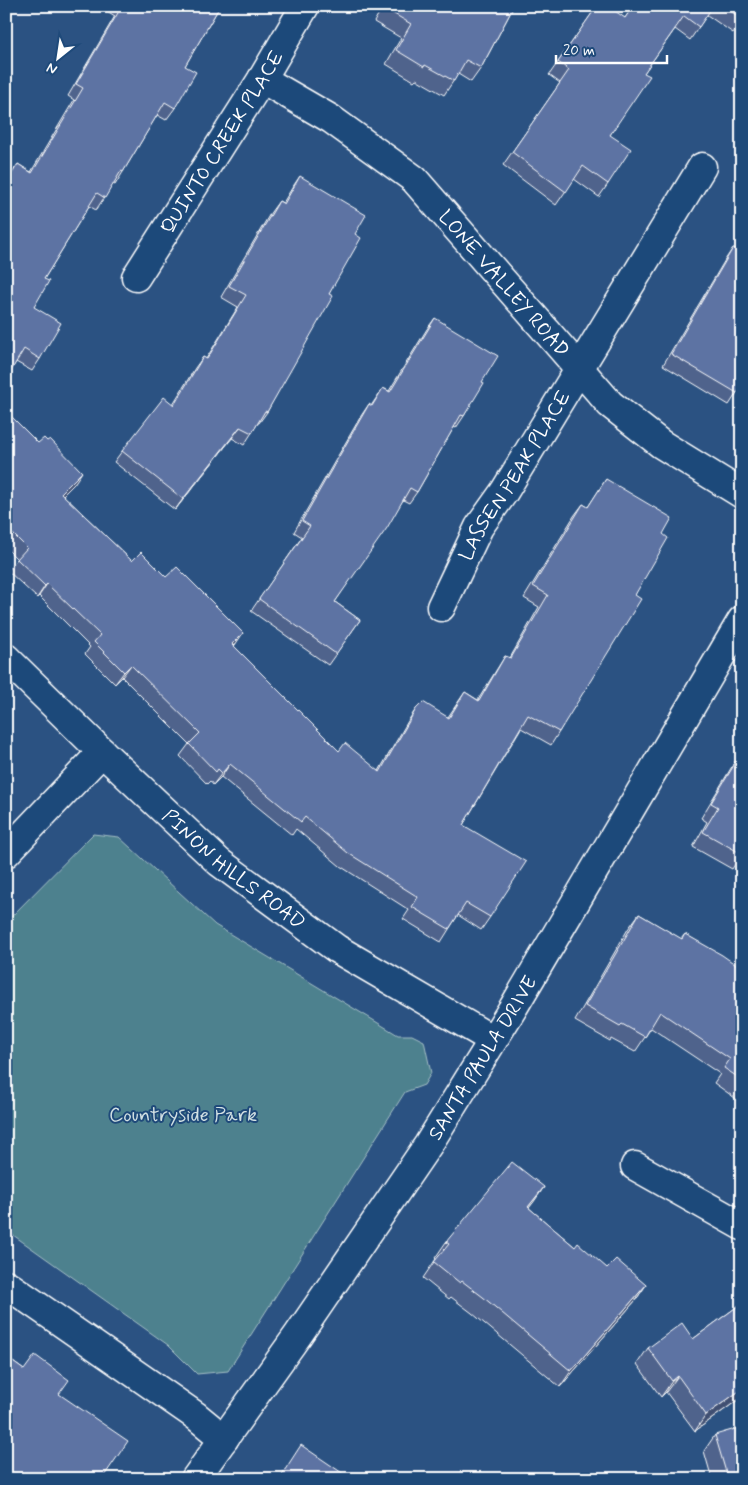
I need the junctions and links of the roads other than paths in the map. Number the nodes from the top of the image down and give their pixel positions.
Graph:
1 (305, 6) edge
2 (262, 79) junction
3 (702, 167) dead end
4 (136, 277) dead end
5 (580, 368) junction
6 (742, 494) edge
7 (441, 608) dead end
8 (742, 620) edge
9 (6, 658) edge
10 (102, 752) junction
11 (6, 853) edge
12 (493, 1040) junction
13 (635, 1166) dead end
14 (742, 1226) edge
15 (6, 1284) edge
16 (224, 1439) junction
17 (195, 1479) edge

1 - 2 street, QUINTO CREEK PLACE
2 - 4 street, QUINTO CREEK PLACE
2 - 5 street, LONE VALLEY ROAD
3 - 5 street, LASSEN PEAK PLACE
5 - 6 street, LONE VALLEY ROAD
5 - 7 street, LASSEN PEAK PLACE
8 - 12 street, SANTA PAULA DRIVE
9 - 10 street, PINON HILLS ROAD
10 - 11 street
10 - 12 street, PINON HILLS ROAD
12 - 16 street, SANTA PAULA DRIVE
13 - 14 street
15 - 16 street
16 - 17 street, SANTA PAULA DRIVE

